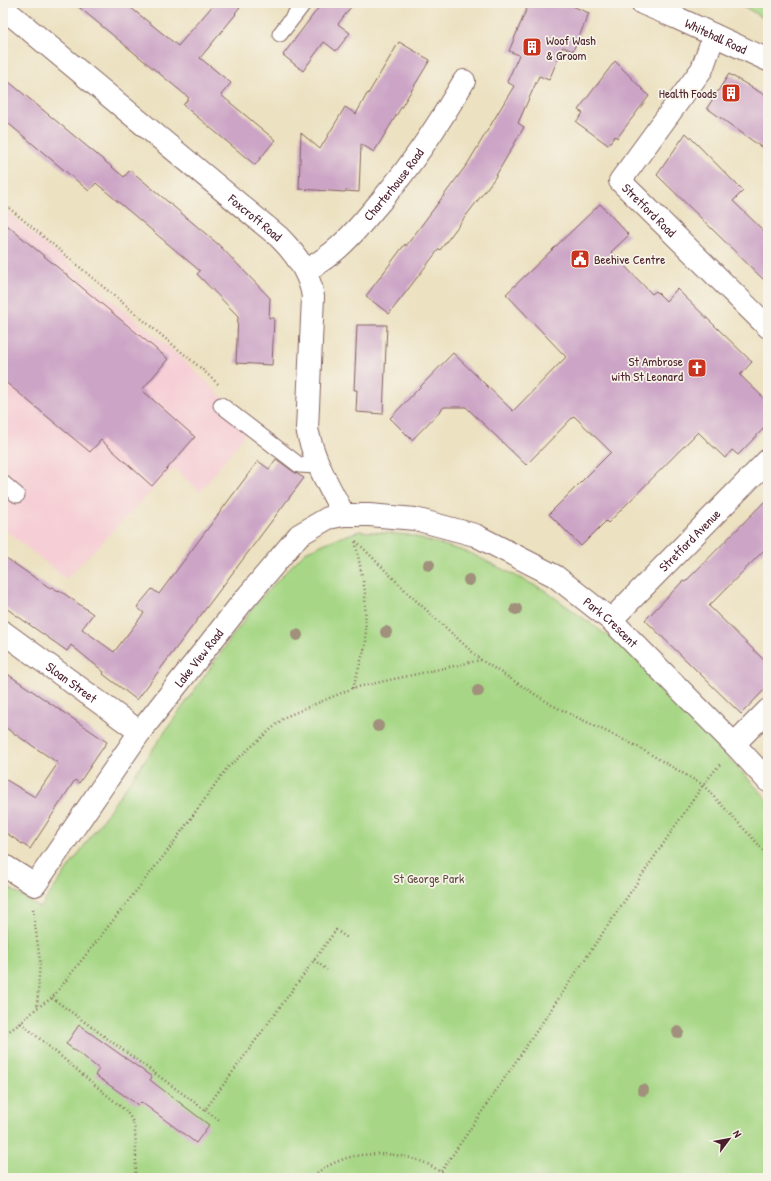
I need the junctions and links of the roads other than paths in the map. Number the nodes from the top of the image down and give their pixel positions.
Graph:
1 (304, 3) edge
2 (642, 3) edge
3 (3, 8) edge
4 (280, 34) dead end
5 (714, 35) junction
6 (768, 60) edge
7 (464, 81) dead end
8 (306, 271) junction
9 (768, 327) edge
10 (220, 405) dead end
11 (768, 460) edge
12 (318, 466) junction
13 (3, 483) edge
14 (17, 495) dead end
15 (344, 515) junction
16 (415, 519) joint
17 (611, 620) junction
18 (3, 632) edge
19 (768, 710) edge
20 (140, 732) junction
21 (734, 744) junction
22 (768, 781) edge
23 (3, 865) edge

1 - 4 lane
2 - 5 street, Whitehall Road
3 - 8 street, Foxcroft Road
5 - 6 street, Whitehall Road
5 - 9 street, Stretford Road
7 - 8 street, Charterhouse Road
8 - 12 street, Foxcroft Road
10 - 12 lane
11 - 17 street, Stretford Avenue
12 - 15 street, Foxcroft Road
13 - 14 lane
15 - 16 street, Lake View Road
15 - 20 street, Lake View Road
16 - 17 street, Park Crescent
17 - 21 street, Park Crescent
18 - 20 street, Sloan Street
19 - 21 street
20 - 23 street, Lake View Road
21 - 22 street, Park Crescent

